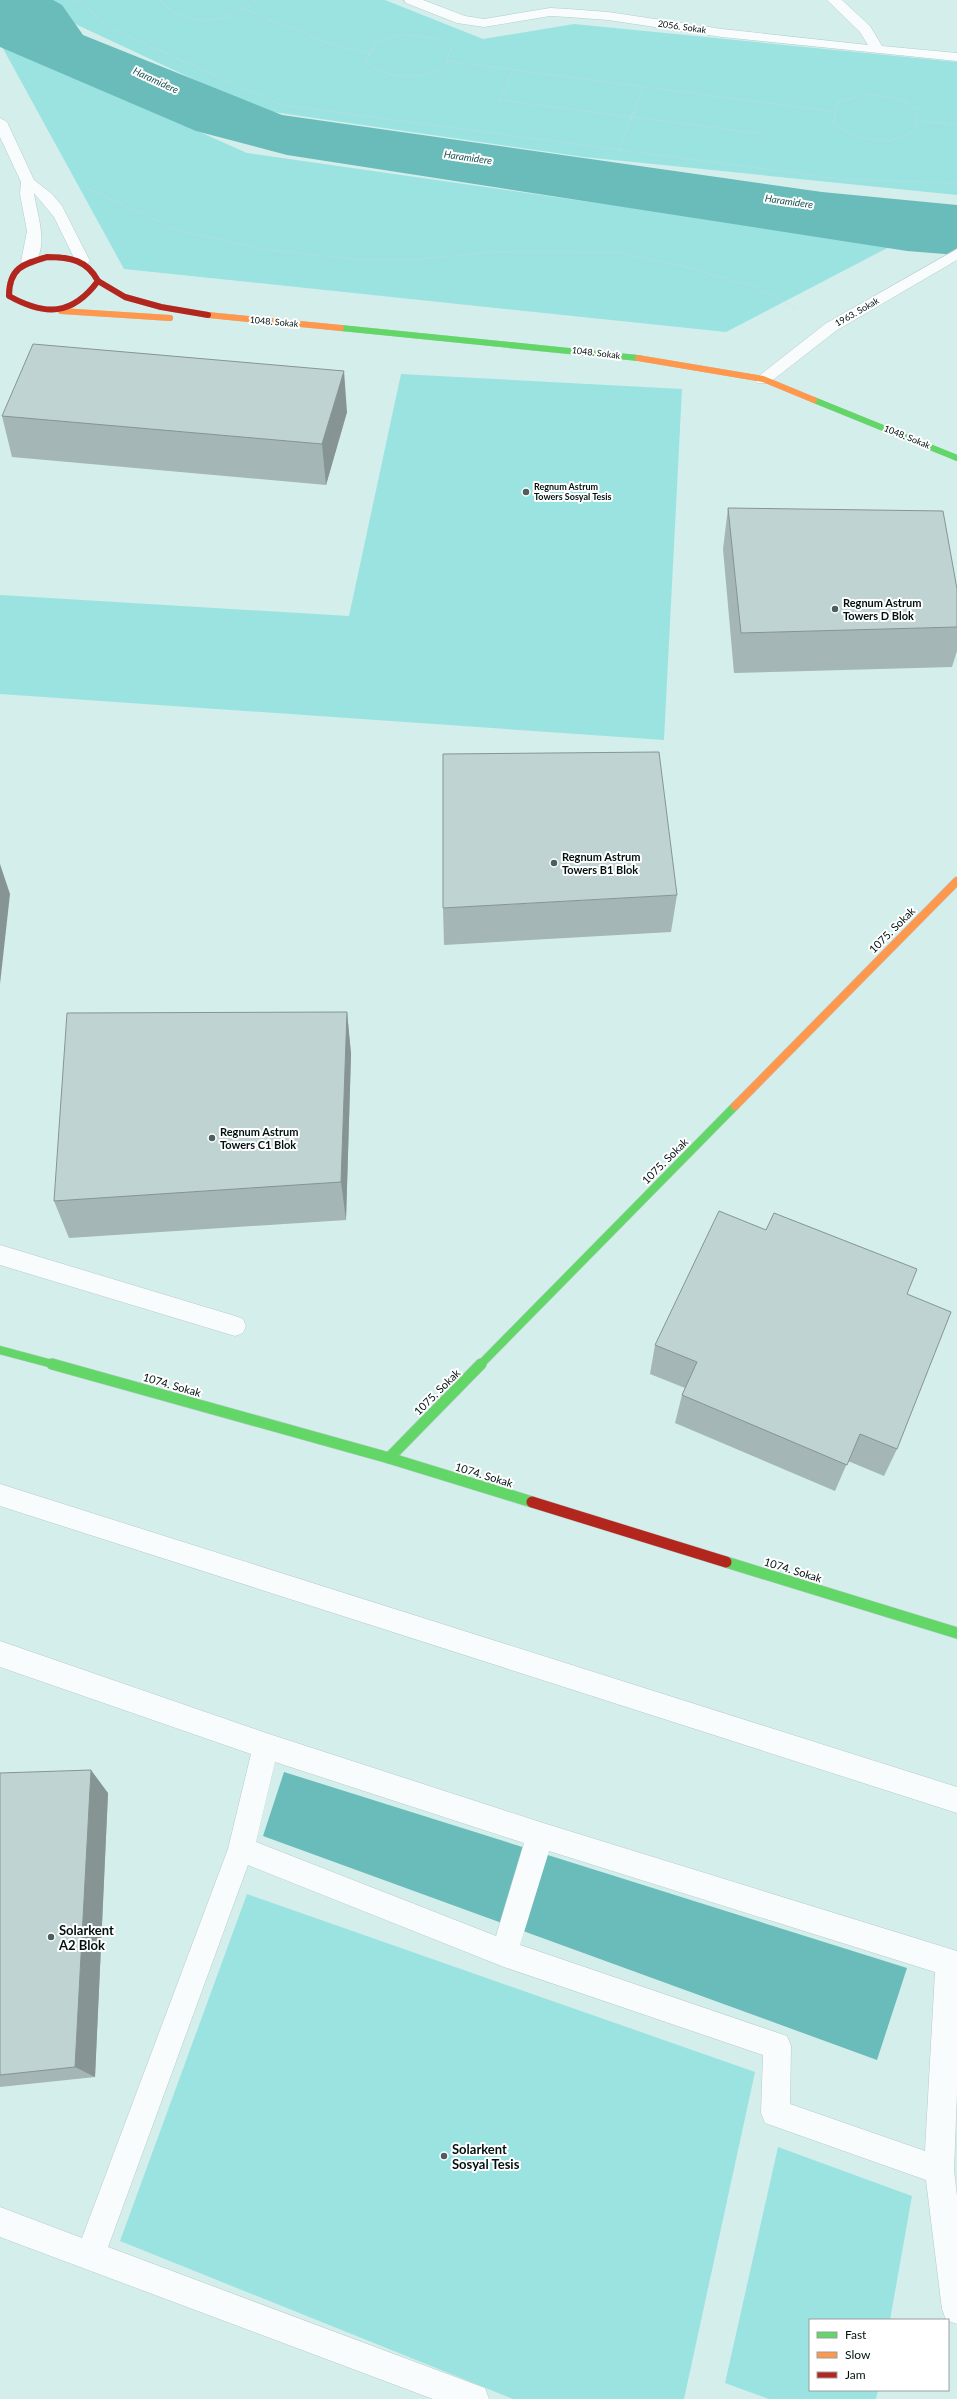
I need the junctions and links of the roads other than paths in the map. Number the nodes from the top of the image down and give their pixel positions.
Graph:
1 (569, 0) edge
2 (834, 0) edge
3 (415, 1) edge
4 (550, 12) junction
5 (878, 50) junction
6 (957, 57) edge
7 (0, 122) edge
8 (26, 177) junction
9 (957, 254) edge
10 (82, 261) junction
11 (29, 262) junction
12 (14, 272) junction
13 (1, 277) edge
14 (98, 281) junction
15 (8, 305) dead end
16 (31, 308) junction
17 (49, 310) junction
18 (220, 317) junction
19 (763, 379) junction
20 (957, 458) edge
21 (957, 881) edge
22 (0, 1255) edge
23 (234, 1326) dead end
24 (0, 1350) edge
25 (389, 1458) junction
26 (0, 1495) edge
27 (957, 1633) edge
28 (0, 1654) edge
29 (266, 1746) junction
30 (957, 1800) edge
31 (540, 1835) junction
32 (241, 1849) junction
33 (504, 1953) junction
34 (953, 1964) edge
35 (939, 2170) junction
36 (0, 2222) edge
37 (90, 2255) junction
38 (957, 2309) edge
39 (474, 2399) edge

1 - 4 street
2 - 5 street
3 - 4 street, 2056. Sokak
4 - 5 street, 2056. Sokak
5 - 6 street, 2056. Sokak
7 - 8 street
8 - 10 street
8 - 11 street
9 - 19 street, 1963. Sokak
10 - 11 main road
10 - 14 main road
11 - 12 main road
12 - 13 main road
12 - 16 main road
14 - 17 main road
14 - 18 main road
15 - 16 main road
16 - 17 main road
17 - 18 main road
18 - 19 main road, 1048. Sokak
19 - 20 main road, 1048. Sokak
21 - 25 main road, 1075. Sokak
22 - 23 street
24 - 25 main road, 1074. Sokak
25 - 27 main road, 1074. Sokak
26 - 30 street
28 - 29 street
29 - 31 street
29 - 32 street
31 - 33 street
31 - 34 street
32 - 33 street
32 - 37 street
33 - 35 street
34 - 35 street
35 - 38 street
36 - 37 street
37 - 39 street

